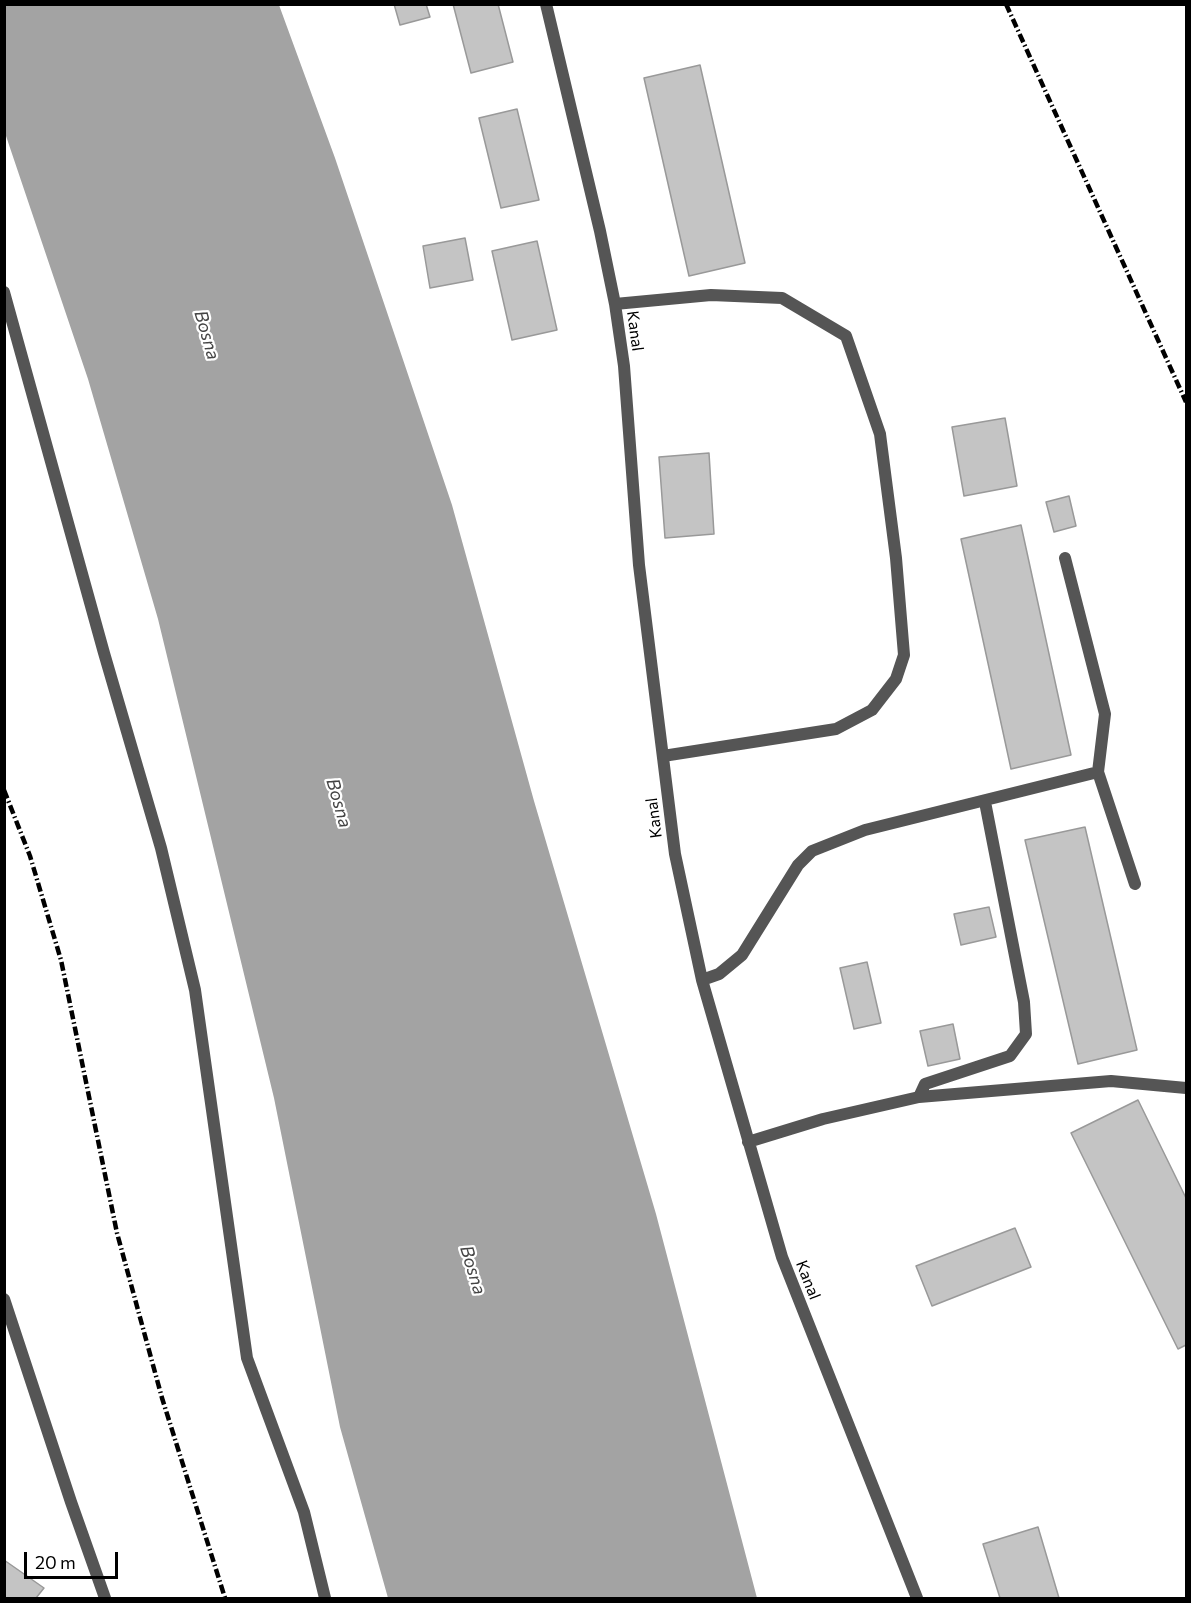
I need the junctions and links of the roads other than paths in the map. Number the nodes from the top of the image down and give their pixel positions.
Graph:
1 (546, 4) edge
2 (4, 292) edge
3 (615, 304) junction
4 (1065, 558) dead end
5 (663, 756) junction
6 (1098, 772) junction
7 (985, 802) junction
8 (1135, 884) dead end
9 (702, 980) junction
10 (1186, 1088) edge
11 (919, 1097) junction
12 (748, 1142) junction
13 (4, 1299) edge
14 (105, 1599) edge
15 (324, 1599) edge
16 (917, 1599) edge

1 - 3 street, Kanal
2 - 15 street
3 - 5 street, Kanal
3 - 5 street
4 - 6 street
5 - 9 street, Kanal
6 - 7 street
6 - 8 street
7 - 9 street
7 - 11 street
9 - 12 street, Kanal
10 - 11 street
11 - 12 street
12 - 16 street, Kanal
13 - 14 street

